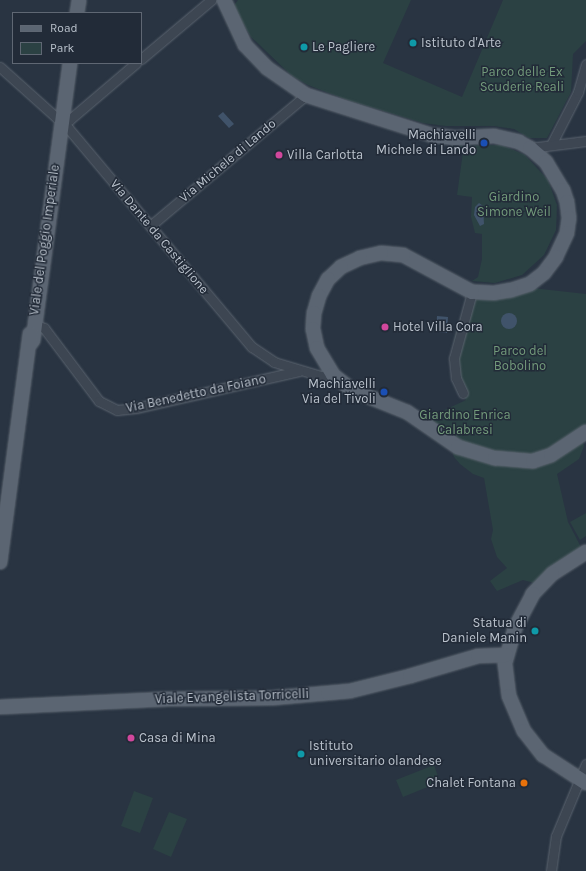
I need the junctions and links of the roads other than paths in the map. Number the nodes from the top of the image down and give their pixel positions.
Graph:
1 (79, 0) edge
2 (211, 0) edge
3 (224, 0) edge
4 (77, 12) edge
5 (142, 58) edge
6 (70, 64) edge
7 (135, 64) edge
8 (586, 64) edge
9 (0, 68) edge
10 (584, 79) edge
11 (306, 95) junction
12 (60, 135) junction
13 (586, 141) edge
14 (552, 145) junction
15 (530, 148) junction
16 (150, 226) junction
17 (472, 292) junction
18 (32, 333) junction
19 (300, 371) junction
20 (333, 375) junction
21 (463, 393) dead end
22 (586, 432) edge
23 (586, 552) edge
24 (0, 562) edge
25 (506, 654) junction
26 (0, 707) edge
27 (586, 764) edge
28 (582, 780) edge
29 (550, 871) edge

1 - 4 main road
2 - 5 street
3 - 11 main road
6 - 12 main road, Viale del Poggio Imperiale
7 - 12 street
8 - 10 street
9 - 12 street, Via Dante da Castiglione
10 - 14 street
11 - 15 main road
11 - 16 street, Via Michele di Lando
12 - 16 street, Via Dante da Castiglione
12 - 18 main road, Viale del Poggio Imperiale
13 - 14 street
14 - 15 street
15 - 17 main road
16 - 19 street, Via Dante da Castiglione
17 - 20 main road
17 - 21 street
18 - 19 street, Via Benedetto da Foiano
18 - 24 main road, Viale del Poggio Imperiale
19 - 20 street, Via Dante da Castiglione
20 - 22 main road
23 - 25 main road
25 - 26 main road, Viale Evangelista Torricelli
25 - 28 main road
27 - 28 street
28 - 29 street

